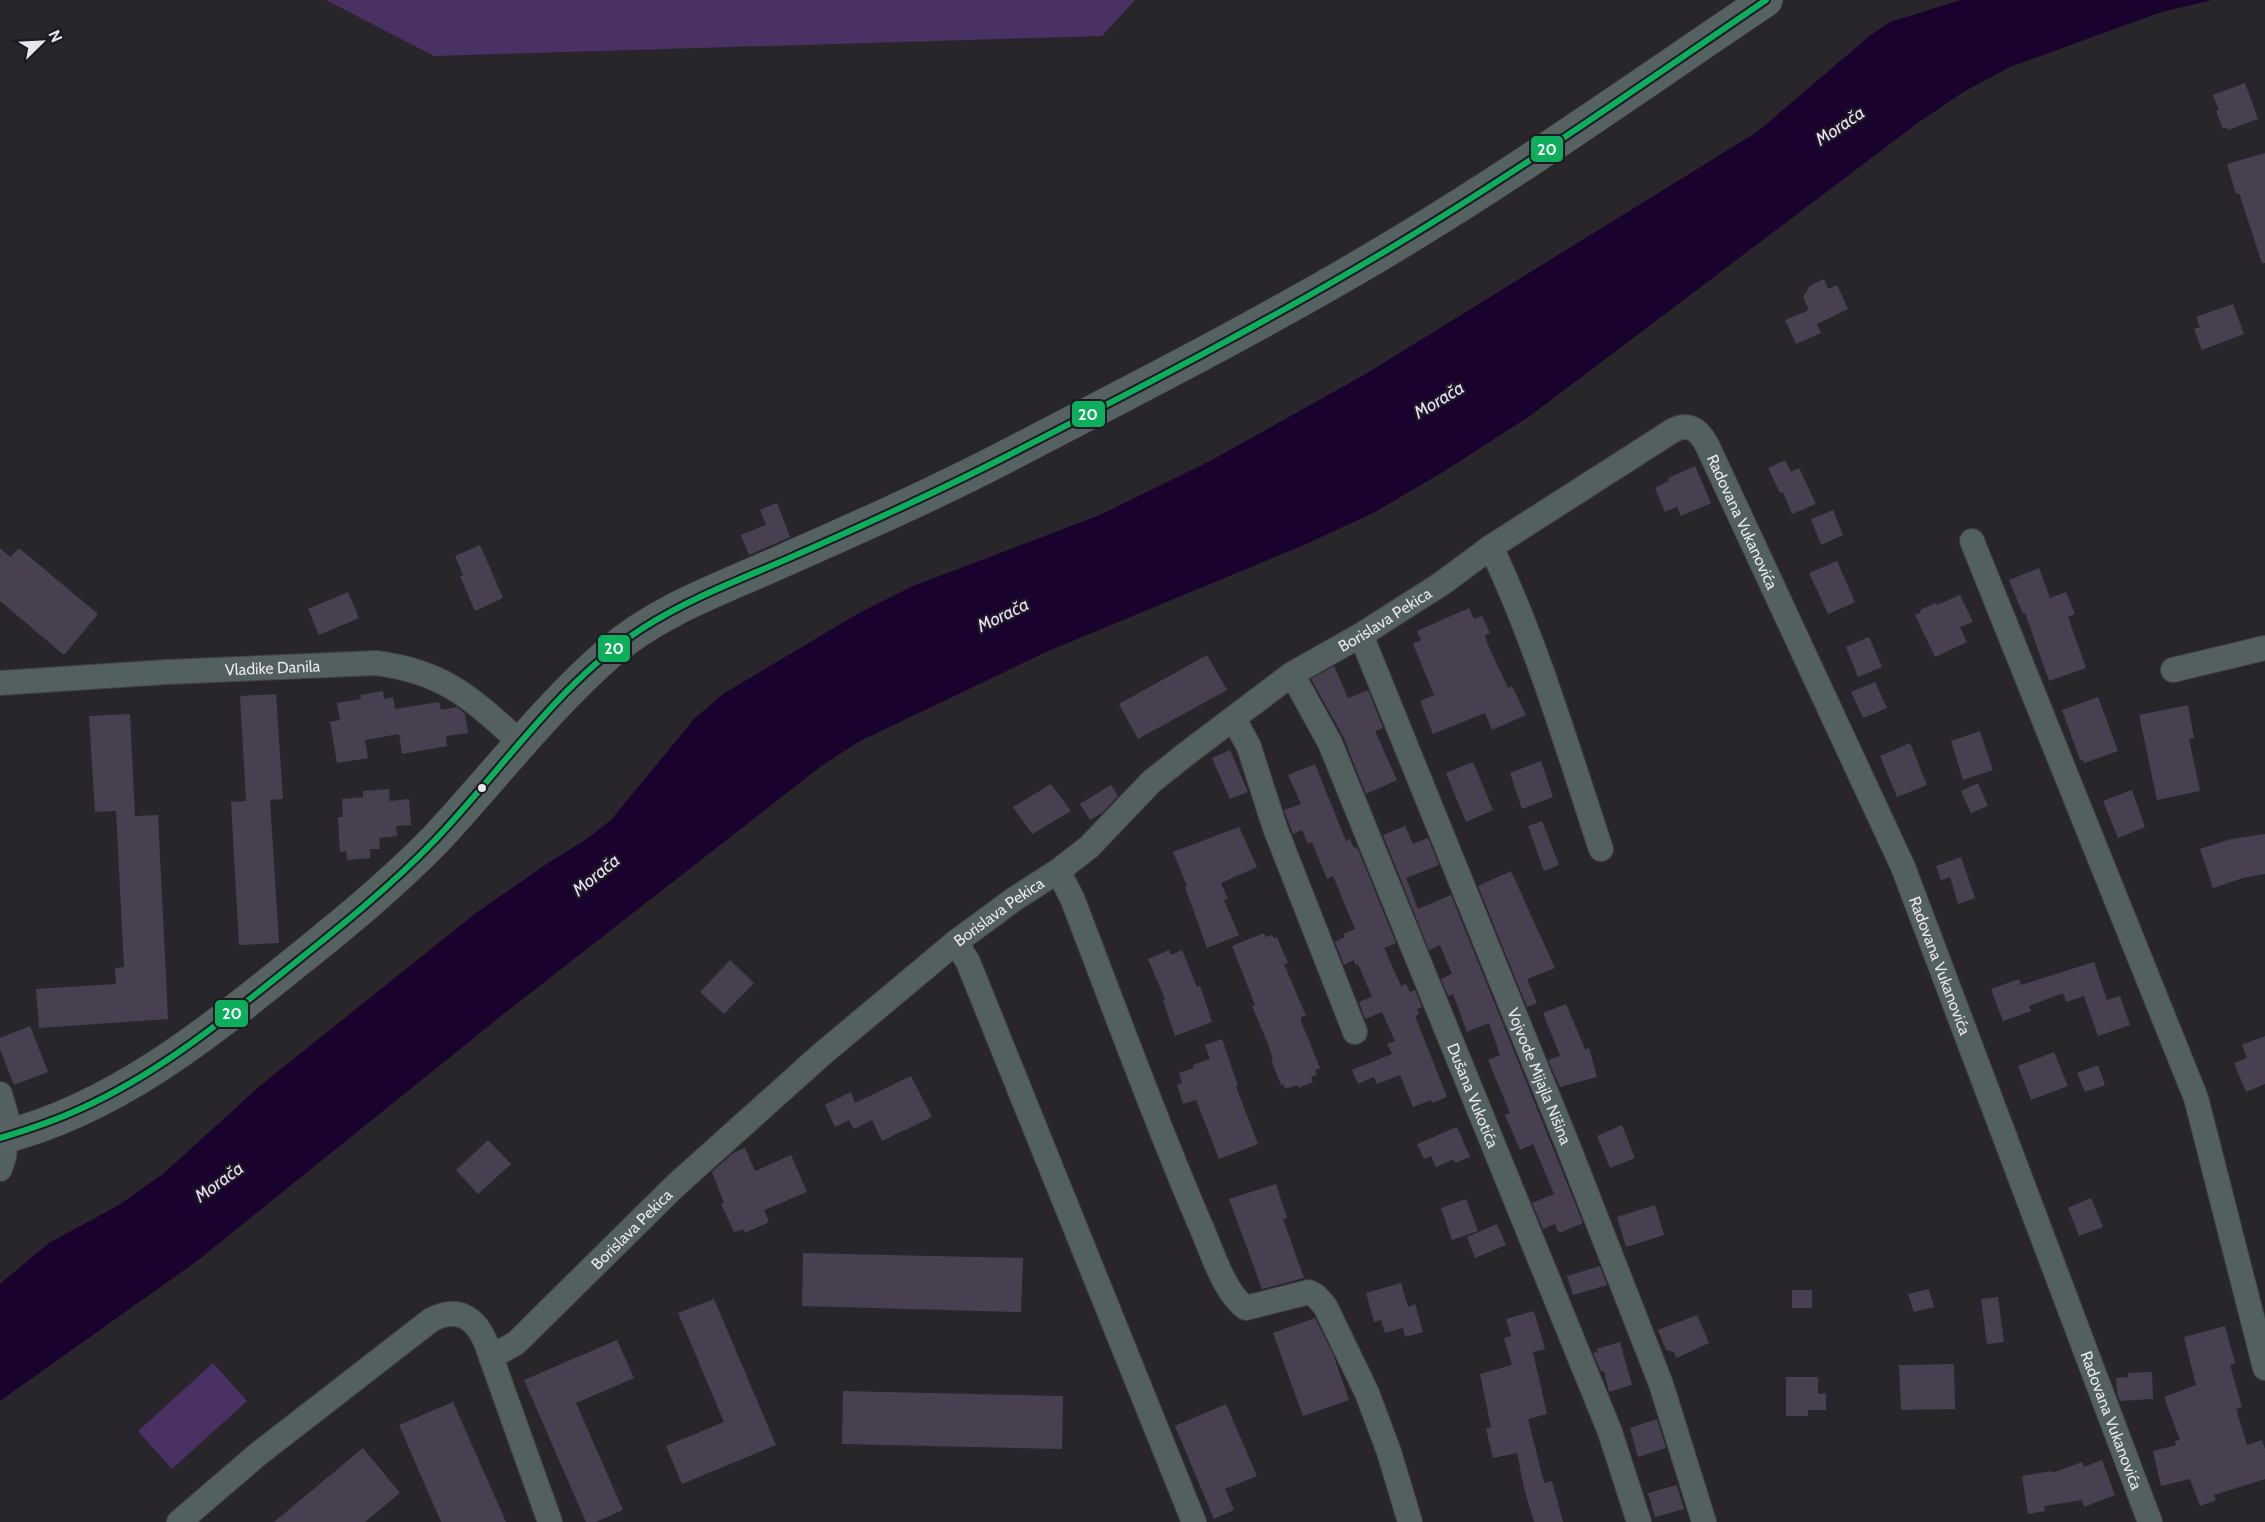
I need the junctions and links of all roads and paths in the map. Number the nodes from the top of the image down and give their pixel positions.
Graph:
1 (1766, 0) edge
2 (1693, 428) joint
3 (1972, 541) dead end
4 (1491, 547) junction
5 (1361, 636) junction
6 (2265, 648) edge
7 (2173, 670) dead end
8 (1292, 674) junction
9 (0, 683) edge
10 (1234, 719) junction
11 (521, 743) junction
12 (1601, 849) dead end
13 (1058, 871) junction
14 (956, 942) junction
15 (1355, 1032) dead end
16 (0, 1094) edge
17 (6, 1137) edge
18 (0, 1169) edge
19 (491, 1357) junction
20 (2265, 1368) edge
21 (179, 1522) edge
22 (550, 1522) edge
23 (1194, 1522) edge
24 (1410, 1522) edge
25 (1639, 1522) edge
26 (1704, 1522) edge
27 (2150, 1522) edge

1 - 11 main road
2 - 4 street, Borislava Pekica
2 - 27 street, Radovana Vukanovića
3 - 20 street
4 - 5 street, Borislava Pekica
4 - 12 street
5 - 8 street, Borislava Pekica
5 - 26 street, Vojvode Mijajla Nišina
6 - 7 street
8 - 10 street, Borislava Pekica
8 - 25 street, Dušana Vukotića
9 - 11 street, Vladike Danila
10 - 13 street, Borislava Pekica
10 - 15 street
11 - 17 main road
13 - 14 street, Borislava Pekica
13 - 24 street
14 - 19 street, Borislava Pekica
14 - 23 street
16 - 17 street
17 - 18 street
19 - 21 street
19 - 22 street

